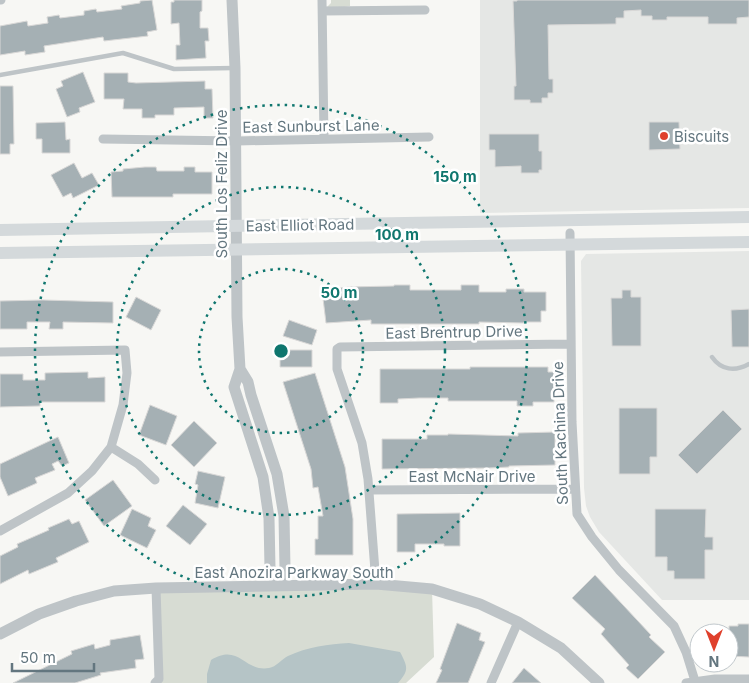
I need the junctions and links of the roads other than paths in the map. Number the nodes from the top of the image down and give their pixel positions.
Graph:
1 (232, 0) edge
2 (322, 0) edge
3 (426, 10) dead end
4 (323, 11) junction
5 (235, 68) junction
6 (0, 74) edge
7 (430, 137) dead end
8 (103, 139) dead end
9 (324, 139) junction
10 (237, 142) junction
11 (749, 217) edge
12 (238, 226) junction
13 (0, 230) edge
14 (570, 239) junction
15 (749, 242) edge
16 (237, 250) junction
17 (0, 253) edge
18 (571, 344) junction
19 (0, 352) edge
20 (712, 357) dead end
21 (749, 364) edge
22 (111, 447) junction
23 (155, 480) dead end
24 (574, 489) junction
25 (370, 490) junction
26 (0, 530) edge
27 (376, 584) junction
28 (277, 586) junction
29 (156, 588) junction
30 (518, 622) junction
31 (1, 631) edge
32 (749, 680) edge
33 (695, 681) junction
34 (155, 683) edge
35 (492, 683) edge
36 (599, 683) edge
37 (686, 683) edge

1 - 5 street, South Los Feliz Drive
2 - 4 street
3 - 4 street
4 - 9 street
5 - 6 lane
5 - 10 street, South Los Feliz Drive
7 - 9 street, East Sunburst Lane
8 - 10 street, East Sunburst Lane
9 - 10 street, East Sunburst Lane
10 - 12 street, South Los Feliz Drive
11 - 12 main road, East Elliot Road
12 - 13 main road, East Elliot Road
12 - 16 street, South Los Feliz Drive
14 - 15 main road, East Elliot Road
14 - 16 main road, East Elliot Road
14 - 18 street, South Kachina Drive
16 - 17 main road, East Elliot Road
16 - 28 street, South Los Feliz Drive
18 - 24 street, South Kachina Drive
18 - 25 street, East Brentrup Drive
19 - 22 street
20 - 21 lane
22 - 23 street
22 - 26 street
24 - 25 street, East McNair Drive
24 - 33 street, South Kachina Drive
25 - 27 street
27 - 28 street, East Anozira Parkway South
27 - 30 street, East Anozira Parkway South
28 - 29 street, East Anozira Parkway South
29 - 31 street, East Anozira Parkway South
29 - 34 street
30 - 35 street
30 - 36 street, East Anozira Parkway South
32 - 33 street
33 - 37 street

